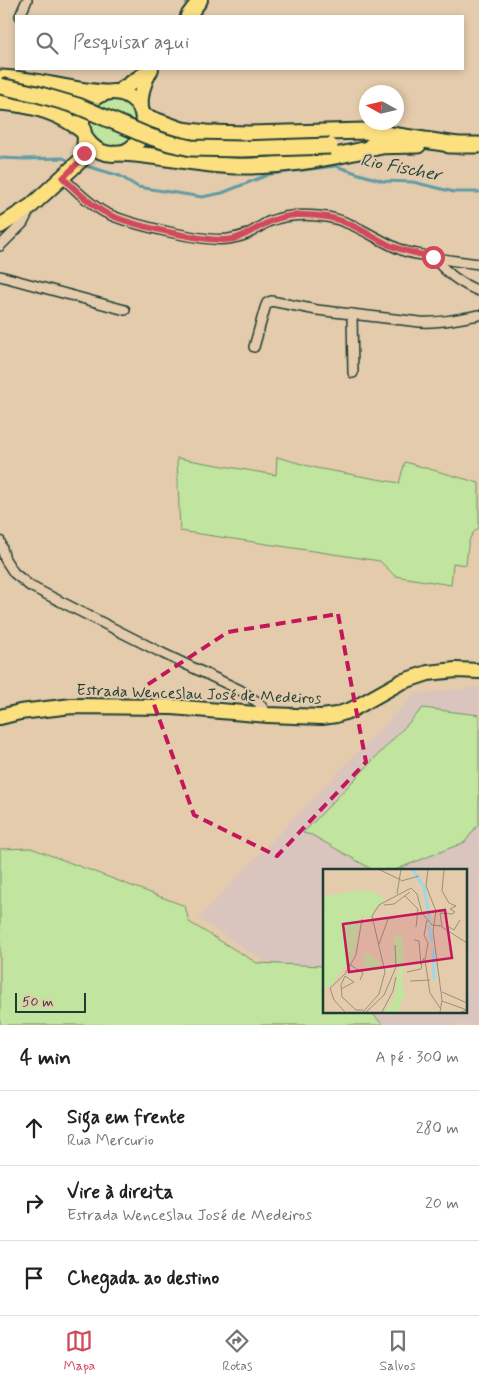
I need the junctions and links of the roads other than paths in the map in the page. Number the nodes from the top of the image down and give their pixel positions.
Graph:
1 (27, 0) edge
2 (200, 0) edge
3 (20, 15) edge
4 (189, 15) edge
5 (151, 70) edge
6 (0, 78) edge
7 (0, 86) edge
8 (111, 93) junction
9 (0, 102) edge
10 (142, 114) junction
11 (84, 134) junction
12 (457, 144) junction
13 (479, 145) edge
14 (381, 146) junction
15 (113, 153) junction
16 (73, 168) junction
17 (31, 206) junction
18 (0, 226) edge
19 (0, 246) edge
20 (433, 257) junction
21 (479, 264) edge
22 (0, 276) edge
23 (479, 291) edge
24 (125, 310) dead end
25 (352, 314) junction
26 (479, 315) edge
27 (254, 346) dead end
28 (353, 373) dead end
29 (0, 541) edge
30 (479, 671) edge
31 (268, 715) junction
32 (0, 716) edge

1 - 3 street
2 - 4 main road
5 - 8 main road
5 - 10 main road
6 - 8 highway
7 - 14 highway, bridge
8 - 10 main road
8 - 11 main road
9 - 11 highway
10 - 12 highway
10 - 15 main road
11 - 15 main road
11 - 16 main road
12 - 13 highway
12 - 14 highway
14 - 15 highway
15 - 16 main road
16 - 17 main road
16 - 20 street
17 - 18 main road
17 - 19 street
20 - 21 street
20 - 23 street
22 - 24 street
25 - 26 street
25 - 27 street
25 - 28 street
29 - 31 street
30 - 31 main road, Estrada Wenceslau José de Medeiros
31 - 32 main road, Estrada Wenceslau José de Medeiros

